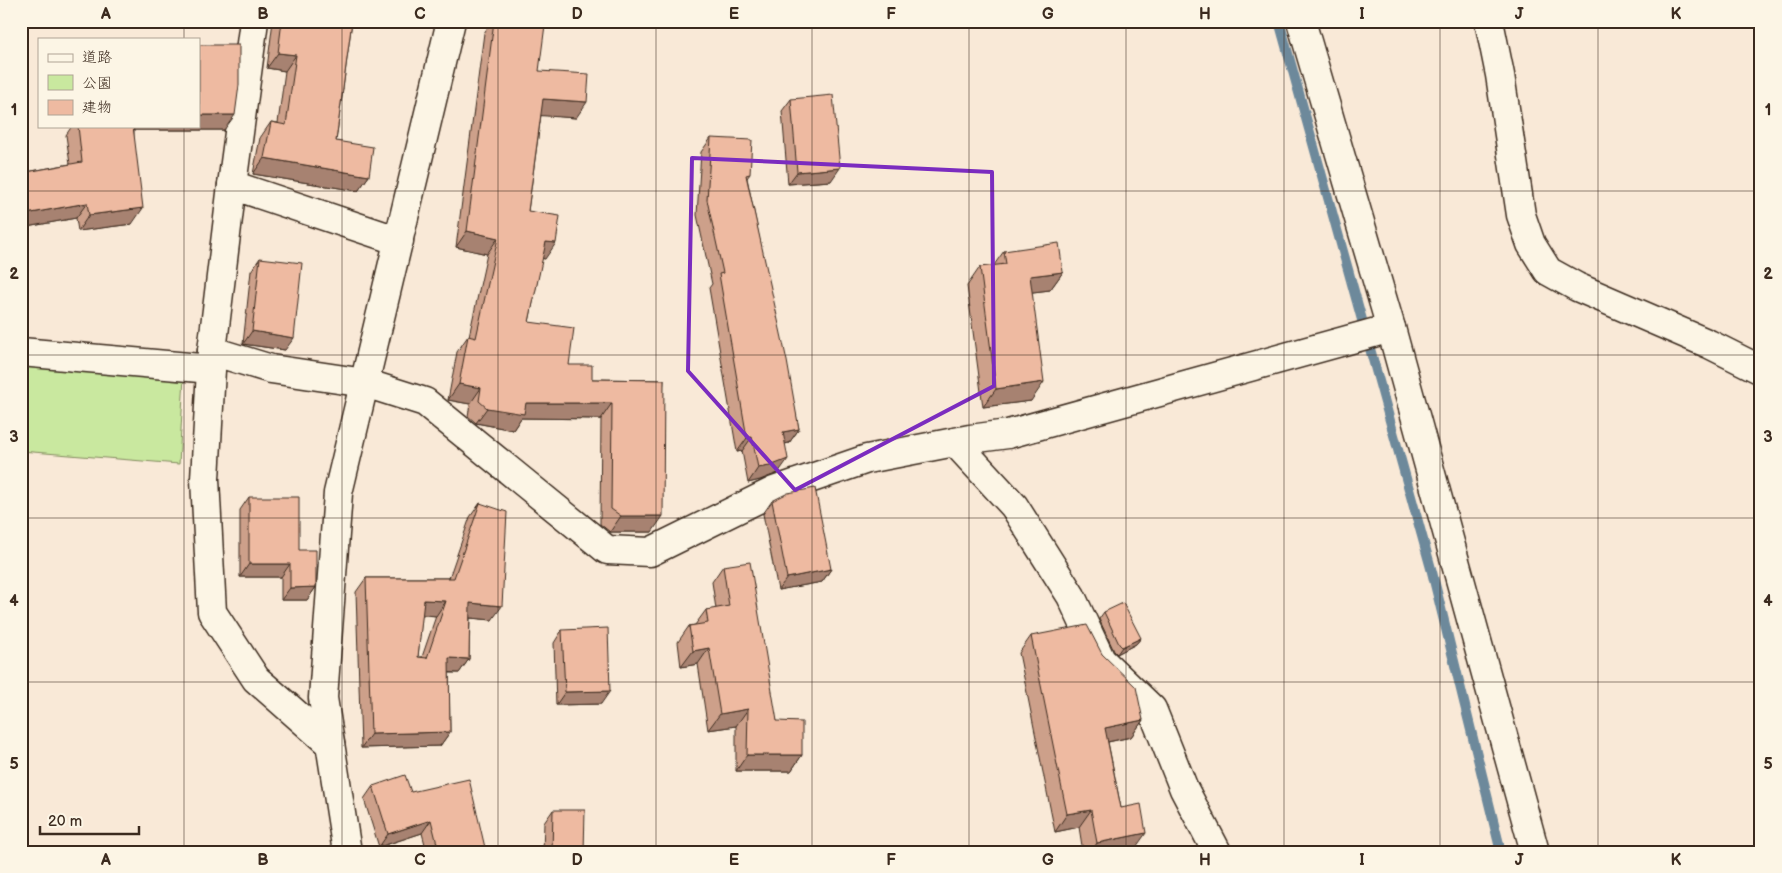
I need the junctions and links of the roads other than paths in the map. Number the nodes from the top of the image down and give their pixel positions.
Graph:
1 (254, 21) edge
2 (451, 21) edge
3 (1301, 21) edge
4 (1488, 21) edge
5 (232, 185) junction
6 (399, 241) junction
7 (1391, 328) junction
8 (21, 352) edge
9 (212, 360) junction
10 (1761, 370) edge
11 (365, 383) junction
12 (955, 442) junction
13 (330, 744) junction
14 (347, 852) edge
15 (1218, 852) edge
16 (1535, 852) edge

1 - 5 street
2 - 6 street
3 - 7 street
4 - 10 street
5 - 6 street
5 - 9 street
6 - 11 street
7 - 12 street
7 - 16 street
8 - 9 street
9 - 11 street
9 - 13 street
11 - 12 street
11 - 13 street
12 - 15 street
13 - 14 street

